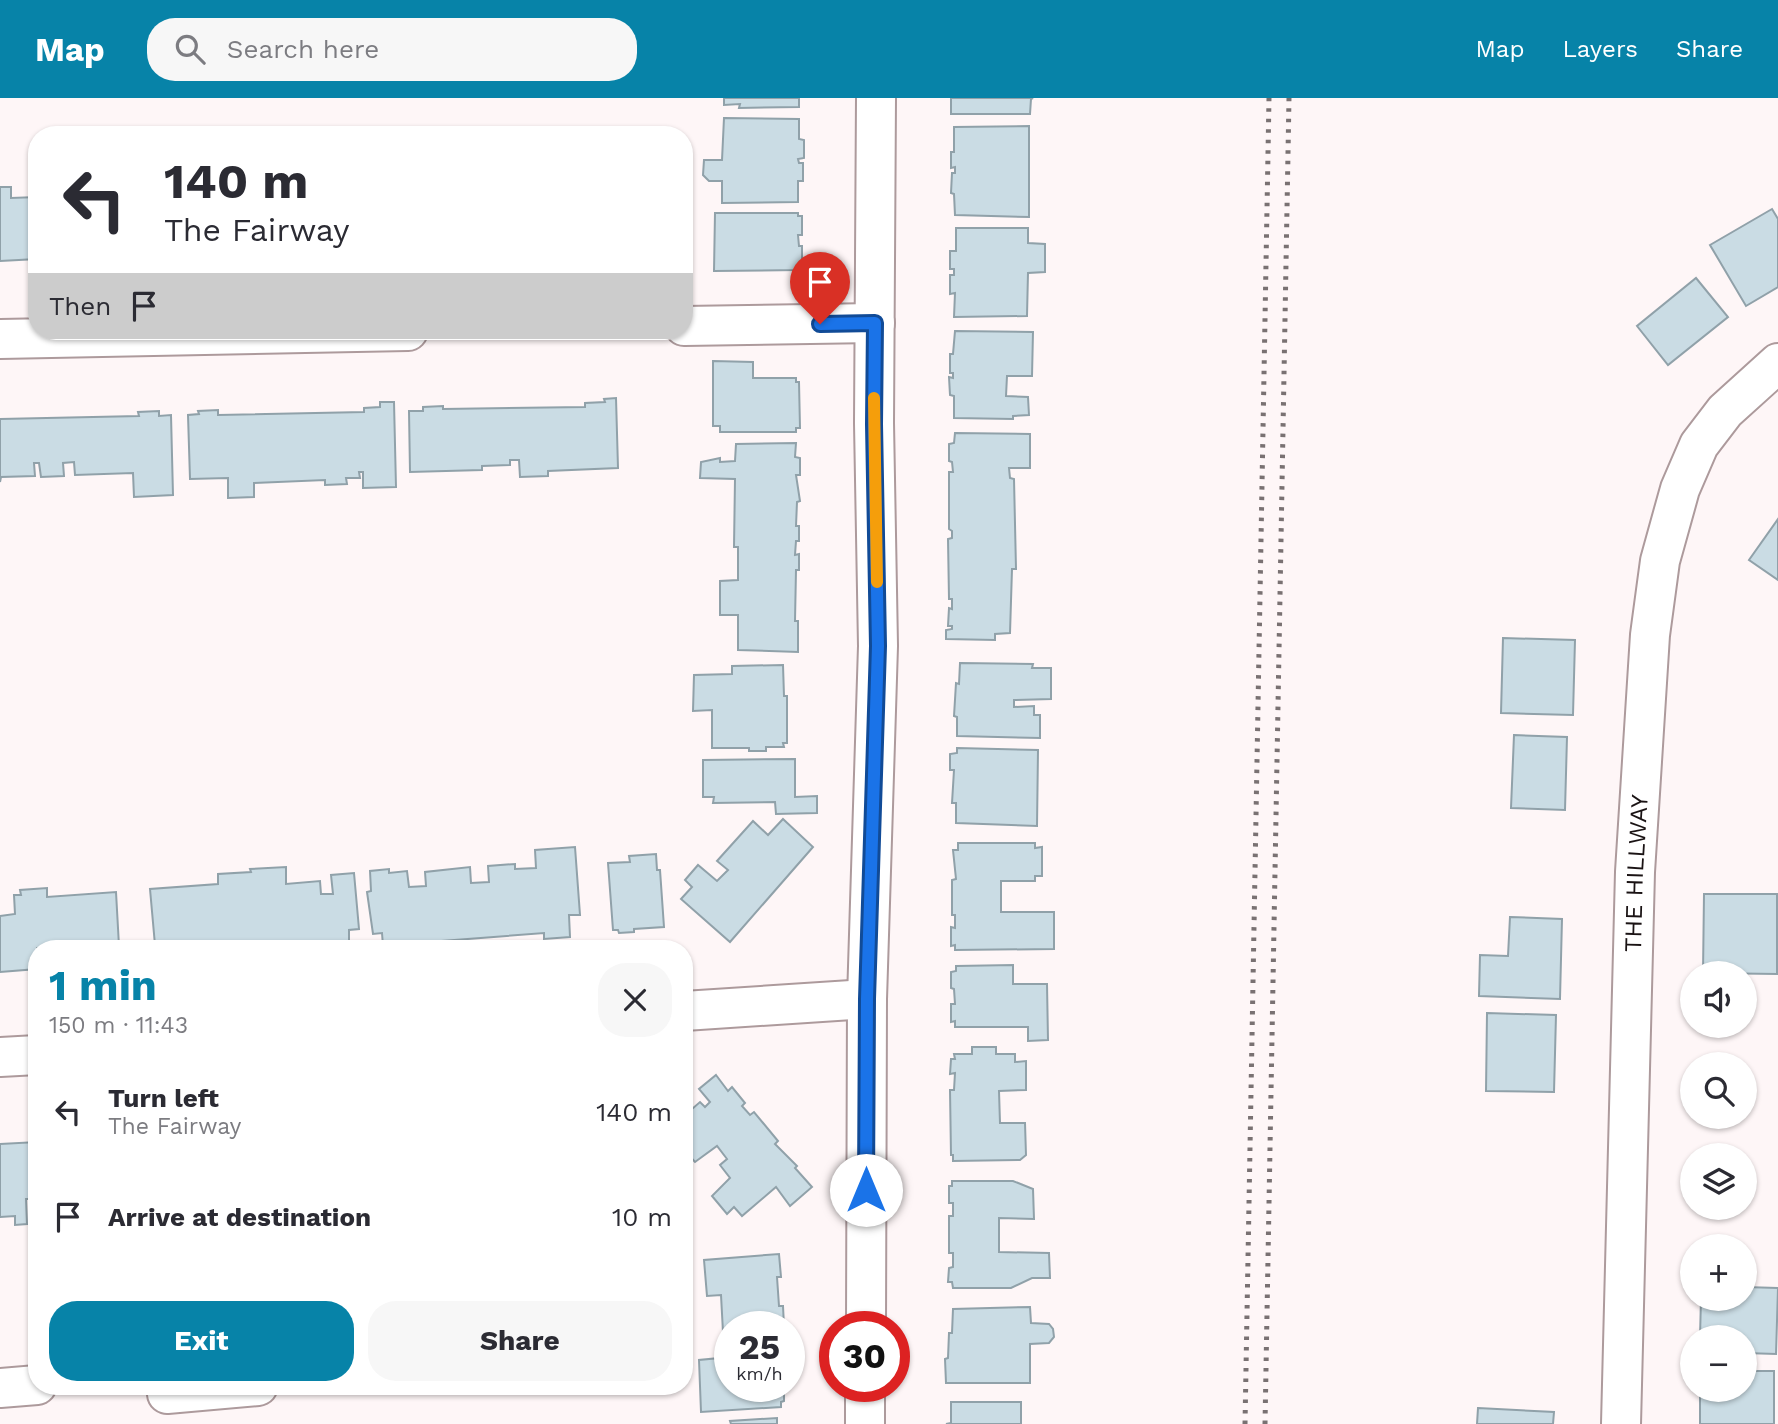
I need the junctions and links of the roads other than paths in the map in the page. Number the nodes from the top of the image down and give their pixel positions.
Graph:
1 (876, 98) edge
2 (875, 323) junction
3 (693, 326) edge
4 (28, 338) edge
5 (0, 339) edge
6 (1778, 363) edge
7 (867, 999) junction
8 (693, 1010) edge
9 (28, 1055) edge
10 (0, 1057) edge
11 (866, 1311) edge
12 (28, 1386) edge
13 (0, 1388) edge
14 (203, 1395) edge
15 (167, 1401) edge
16 (865, 1402) edge
17 (865, 1424) edge
18 (1621, 1424) edge

1 - 2 street
2 - 3 street
2 - 7 street
4 - 5 street
6 - 18 street, THE HILLWAY
7 - 8 street
7 - 11 street
9 - 10 street
12 - 13 street
14 - 15 street
16 - 17 street

